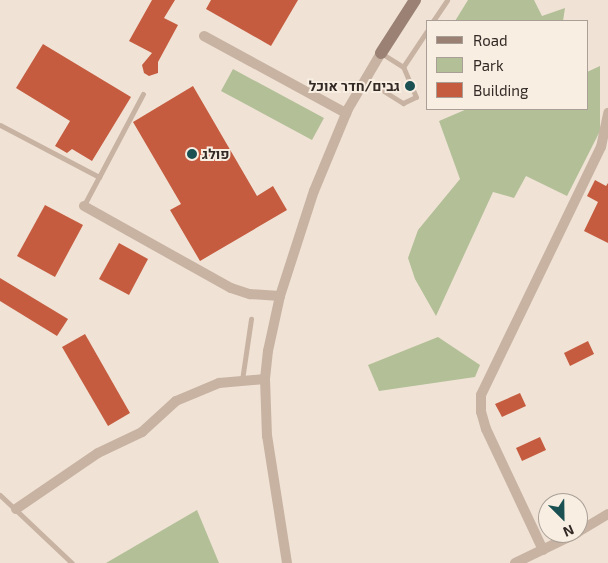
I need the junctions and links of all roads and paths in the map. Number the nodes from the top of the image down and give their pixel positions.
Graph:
1 (415, 0) edge
2 (447, 0) edge
3 (434, 20) edge
4 (426, 32) edge
5 (204, 36) dead end
6 (381, 53) junction
7 (403, 67) junction
8 (382, 90) dead end
9 (143, 94) dead end
10 (346, 113) junction
11 (608, 113) edge
12 (0, 125) edge
13 (99, 178) junction
14 (84, 206) joint
15 (280, 296) junction
16 (252, 319) dead end
17 (265, 379) junction
18 (242, 380) junction
19 (0, 495) edge
20 (16, 510) junction
21 (608, 514) edge
22 (588, 526) edge
23 (557, 543) edge
24 (543, 550) junction
25 (72, 563) edge
26 (287, 563) edge
27 (515, 563) edge

1 - 6 street
2 - 3 lane
4 - 7 lane
5 - 10 street
6 - 7 lane
6 - 10 street
7 - 8 lane
9 - 13 lane
10 - 15 street
11 - 24 street
12 - 13 lane
13 - 14 lane
14 - 15 street
15 - 17 street
16 - 18 lane
17 - 18 street
17 - 26 street
18 - 20 street
19 - 20 lane
20 - 25 lane
21 - 22 street
23 - 24 street
24 - 27 street

